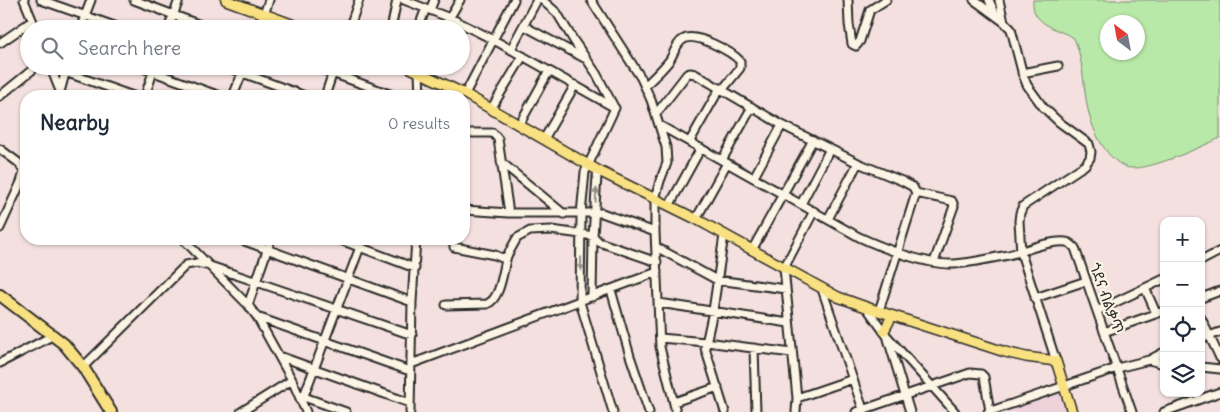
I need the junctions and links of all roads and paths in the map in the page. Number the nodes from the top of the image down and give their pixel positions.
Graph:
1 (24, 0) edge
2 (41, 0) edge
3 (91, 0) edge
4 (134, 0) edge
5 (179, 0) edge
6 (226, 0) edge
7 (269, 0) edge
8 (359, 0) edge
9 (397, 0) edge
10 (404, 0) edge
11 (434, 0) edge
12 (460, 0) edge
13 (514, 0) edge
14 (537, 0) edge
15 (542, 0) edge
16 (590, 0) edge
17 (848, 0) edge
18 (886, 0) edge
19 (974, 0) edge
20 (988, 0) edge
21 (999, 0) edge
22 (428, 9) junction
23 (264, 14) junction
24 (85, 15) junction
25 (173, 15) junction
26 (996, 16) junction
27 (450, 18) junction
28 (32, 20) edge
29 (83, 20) edge
30 (99, 20) edge
31 (171, 20) edge
32 (187, 20) edge
33 (262, 20) edge
34 (280, 20) edge
35 (351, 20) edge
36 (393, 20) edge
37 (422, 20) edge
38 (454, 20) edge
39 (1004, 22) junction
40 (524, 26) junction
41 (470, 28) edge
42 (20, 29) edge
43 (494, 40) junction
44 (0, 43) edge
45 (511, 49) junction
46 (523, 56) junction
47 (587, 60) junction
48 (1058, 66) dead end
49 (549, 71) junction
50 (1022, 73) junction
51 (26, 75) edge
52 (54, 75) edge
53 (65, 75) edge
54 (81, 75) edge
55 (152, 75) edge
56 (169, 75) edge
57 (242, 75) edge
58 (256, 75) edge
59 (332, 75) edge
60 (346, 75) edge
61 (421, 75) edge
62 (432, 75) edge
63 (575, 85) junction
64 (645, 86) junction
65 (722, 89) junction
66 (59, 90) edge
67 (62, 90) edge
68 (118, 90) edge
69 (147, 90) edge
70 (205, 90) edge
71 (236, 90) edge
72 (290, 90) edge
73 (327, 90) edge
74 (382, 90) edge
75 (420, 90) edge
76 (458, 90) edge
77 (467, 90) edge
78 (0, 96) edge
79 (470, 97) edge
80 (614, 107) junction
81 (752, 107) junction
82 (490, 108) junction
83 (656, 114) junction
84 (519, 125) junction
85 (659, 125) junction
86 (782, 125) junction
87 (470, 133) edge
88 (544, 139) junction
89 (814, 140) junction
90 (690, 142) junction
91 (700, 148) junction
92 (0, 149) edge
93 (830, 149) junction
94 (725, 161) junction
95 (501, 162) junction
96 (858, 163) junction
97 (588, 164) junction
98 (20, 165) edge
99 (599, 170) junction
100 (754, 177) junction
101 (20, 184) edge
102 (916, 193) junction
103 (783, 194) junction
104 (655, 199) junction
105 (801, 204) junction
106 (669, 206) junction
107 (470, 210) edge
108 (814, 211) junction
109 (595, 212) junction
110 (509, 213) junction
111 (564, 214) junction
112 (581, 214) junction
113 (696, 219) junction
114 (828, 219) junction
115 (0, 228) edge
116 (655, 232) junction
117 (582, 234) junction
118 (724, 235) junction
119 (593, 236) junction
120 (190, 245) edge
121 (256, 245) edge
122 (269, 245) edge
123 (354, 245) edge
124 (416, 245) edge
125 (360, 247) junction
126 (454, 247) dead end
127 (656, 247) junction
128 (267, 249) junction
129 (752, 250) junction
130 (897, 252) junction
131 (1218, 252) edge
132 (1020, 253) junction
133 (507, 256) junction
134 (1205, 258) edge
135 (1220, 260) edge
136 (656, 262) junction
137 (934, 262) junction
138 (210, 266) junction
139 (414, 268) junction
140 (784, 268) junction
141 (657, 272) junction
142 (348, 278) junction
143 (717, 280) junction
144 (257, 281) junction
145 (1086, 281) junction
146 (1160, 281) edge
147 (1145, 288) junction
148 (786, 289) junction
149 (822, 289) junction
150 (611, 290) junction
151 (1220, 291) edge
152 (0, 295) edge
153 (592, 297) junction
154 (1205, 297) edge
155 (1035, 298) junction
156 (412, 302) junction
157 (580, 302) junction
158 (659, 303) junction
159 (248, 305) junction
160 (446, 305) dead end
161 (866, 308) junction
162 (336, 310) junction
163 (713, 311) junction
164 (879, 311) junction
165 (1096, 311) junction
166 (1160, 312) edge
167 (1156, 313) junction
168 (892, 316) junction
169 (257, 317) junction
170 (789, 323) junction
171 (1205, 326) edge
172 (1104, 332) junction
173 (1220, 332) edge
174 (885, 334) junction
175 (54, 335) junction
176 (412, 335) junction
177 (1210, 336) junction
178 (1205, 337) edge
179 (660, 338) junction
180 (324, 340) junction
181 (706, 342) junction
182 (754, 348) junction
183 (792, 353) junction
184 (1160, 354) edge
185 (279, 356) junction
186 (1220, 358) edge
187 (1148, 360) junction
188 (1056, 361) junction
189 (0, 363) edge
190 (1160, 363) edge
191 (83, 367) junction
192 (410, 367) junction
193 (1205, 367) edge
194 (1117, 368) junction
195 (316, 369) junction
196 (1220, 369) edge
197 (853, 379) junction
198 (292, 380) junction
199 (932, 386) junction
200 (1064, 386) junction
201 (718, 387) junction
202 (1220, 392) edge
203 (905, 395) junction
204 (797, 398) junction
205 (303, 399) junction
206 (674, 402) junction
207 (410, 403) junction
208 (861, 411) edge
209 (111, 412) edge
210 (242, 412) edge
211 (306, 412) edge
212 (346, 412) edge
213 (410, 412) edge
214 (613, 412) edge
215 (650, 412) edge
216 (676, 412) edge
217 (725, 412) edge
218 (756, 412) edge
219 (796, 412) edge
220 (910, 412) edge
221 (955, 412) edge
222 (989, 412) edge
223 (1072, 412) edge
224 (1132, 412) edge
225 (1164, 412) edge

1 - 28 street
2 - 24 street
3 - 24 street
4 - 25 street
5 - 25 street
6 - 23 main road
7 - 23 street
8 - 35 street
9 - 36 street
10 - 22 street
11 - 22 street
12 - 27 street
13 - 43 street
14 - 40 street
15 - 47 street
16 - 64 street
17 - 18 street
19 - 26 street
20 - 26 street
21 - 39 street
22 - 27 street
22 - 37 street
23 - 33 street
23 - 34 main road
24 - 29 street
24 - 30 street
25 - 31 street
25 - 32 street
26 - 39 street
27 - 38 street
39 - 50 street
40 - 45 street
40 - 47 street
41 - 43 street
42 - 44 street
43 - 45 street
43 - 77 street
45 - 46 street
46 - 49 street
46 - 82 street
47 - 80 street
48 - 50 street
49 - 63 street
49 - 84 street
50 - 132 street
51 - 78 street
52 - 66 street
53 - 67 street
54 - 68 street
55 - 69 street
56 - 70 street
57 - 71 street
58 - 72 street
59 - 73 street
60 - 74 street
61 - 75 street
62 - 76 main road
63 - 80 street
63 - 88 street
64 - 65 street
64 - 83 street
65 - 81 street
65 - 83 street
65 - 90 street
79 - 82 main road
80 - 97 street
81 - 86 street
81 - 94 street
82 - 84 main road
83 - 85 street
84 - 88 main road
85 - 90 street
85 - 104 street
86 - 89 street
86 - 100 street
87 - 95 street
88 - 97 main road
89 - 93 street
89 - 103 street
90 - 91 street
91 - 94 street
91 - 106 street
92 - 98 street
93 - 96 street
93 - 105 street
94 - 100 street
94 - 113 street
95 - 110 street
95 - 111 street
96 - 102 street
96 - 114 street
97 - 99 main road
97 - 112 street
99 - 104 main road
109 -> 99 street
100 - 103 street
101 - 115 street
102 - 130 street
102 - 137 street
103 - 105 street
103 - 129 street
104 - 106 main road
104 - 116 street
105 - 108 street
106 - 113 main road
107 - 110 street
108 - 114 street
108 - 140 street
109 - 112 street
109 - 116 street
109 - 119 street
110 - 111 street
111 - 112 street
112 - 117 street
113 - 118 main road
114 - 130 street
116 - 127 street
117 - 119 street
117 - 133 street
117 -> 157 street
118 - 129 main road
118 - 143 street
119 - 136 street
119 - 153 street
120 - 138 street
121 - 128 street
122 - 128 street
123 - 125 street
124 - 139 street
125 - 139 street
125 - 142 street
126 - 133 street
127 - 136 street
127 - 143 street
128 - 142 street
128 - 144 street
129 - 140 main road
130 - 137 street
130 - 164 street
131 - 134 street
131 - 135 street
132 - 137 street
132 - 145 street, ጎደና ብልቃጥ
132 - 155 street
133 - 160 street
136 - 141 street
138 - 144 street
138 - 159 street
138 - 191 street
139 - 156 street
140 - 148 street
140 - 149 main road
141 - 150 street
141 - 158 street
142 - 156 street
142 - 162 street
143 - 148 street
143 - 163 street
144 - 159 street
144 - 162 street
145 - 155 street
145 - 165 street, ጎደና ብልቃጥ
146 - 147 street
147 - 165 street
147 - 167 street
148 - 170 street
149 - 161 main road
149 - 197 street
150 - 153 street
150 - 215 street
151 - 154 street
152 - 175 highway
153 - 157 street
155 - 188 street
156 - 176 street
157 - 192 street
157 - 214 street
158 - 163 street
158 - 179 street
159 - 169 street
161 - 164 main road
161 - 174 street
162 - 176 street
162 - 180 street
163 - 170 street
163 - 181 street
164 - 168 main road
165 - 172 street, ጎደና ብልቃጥ
166 - 167 street
167 - 172 street
168 - 174 main road
168 - 188 main road
169 - 180 street
169 - 185 street
170 - 183 street
171 - 177 street
172 - 194 street, ጎደና ብልቃጥ
173 - 177 street
174 - 199 street
174 - 203 street
175 - 189 street
175 - 191 highway
176 - 192 street
177 - 178 street
177 - 186 street
179 - 181 street
179 - 206 street
180 - 192 street
180 - 195 street
181 - 182 street
181 - 201 street
182 - 183 street
182 - 218 street
183 - 204 street
184 - 187 street
185 - 195 street
185 - 198 street
187 - 190 street
187 - 194 street
188 - 200 main road
191 - 209 highway
192 - 207 street
193 - 196 street
194 - 200 street
194 - 224 street, ጎደና ብልቃጥ
195 - 205 street
195 - 207 street
197 - 204 street
197 - 208 street
198 - 205 street
198 - 210 street
199 - 203 street
199 - 221 street
199 - 222 street
200 - 222 street
200 - 223 main road
201 - 206 street
201 - 217 street
202 - 225 street
203 - 208 street
203 - 220 street
204 - 219 street
205 - 211 street
205 - 212 street
206 - 216 street
207 - 213 street

